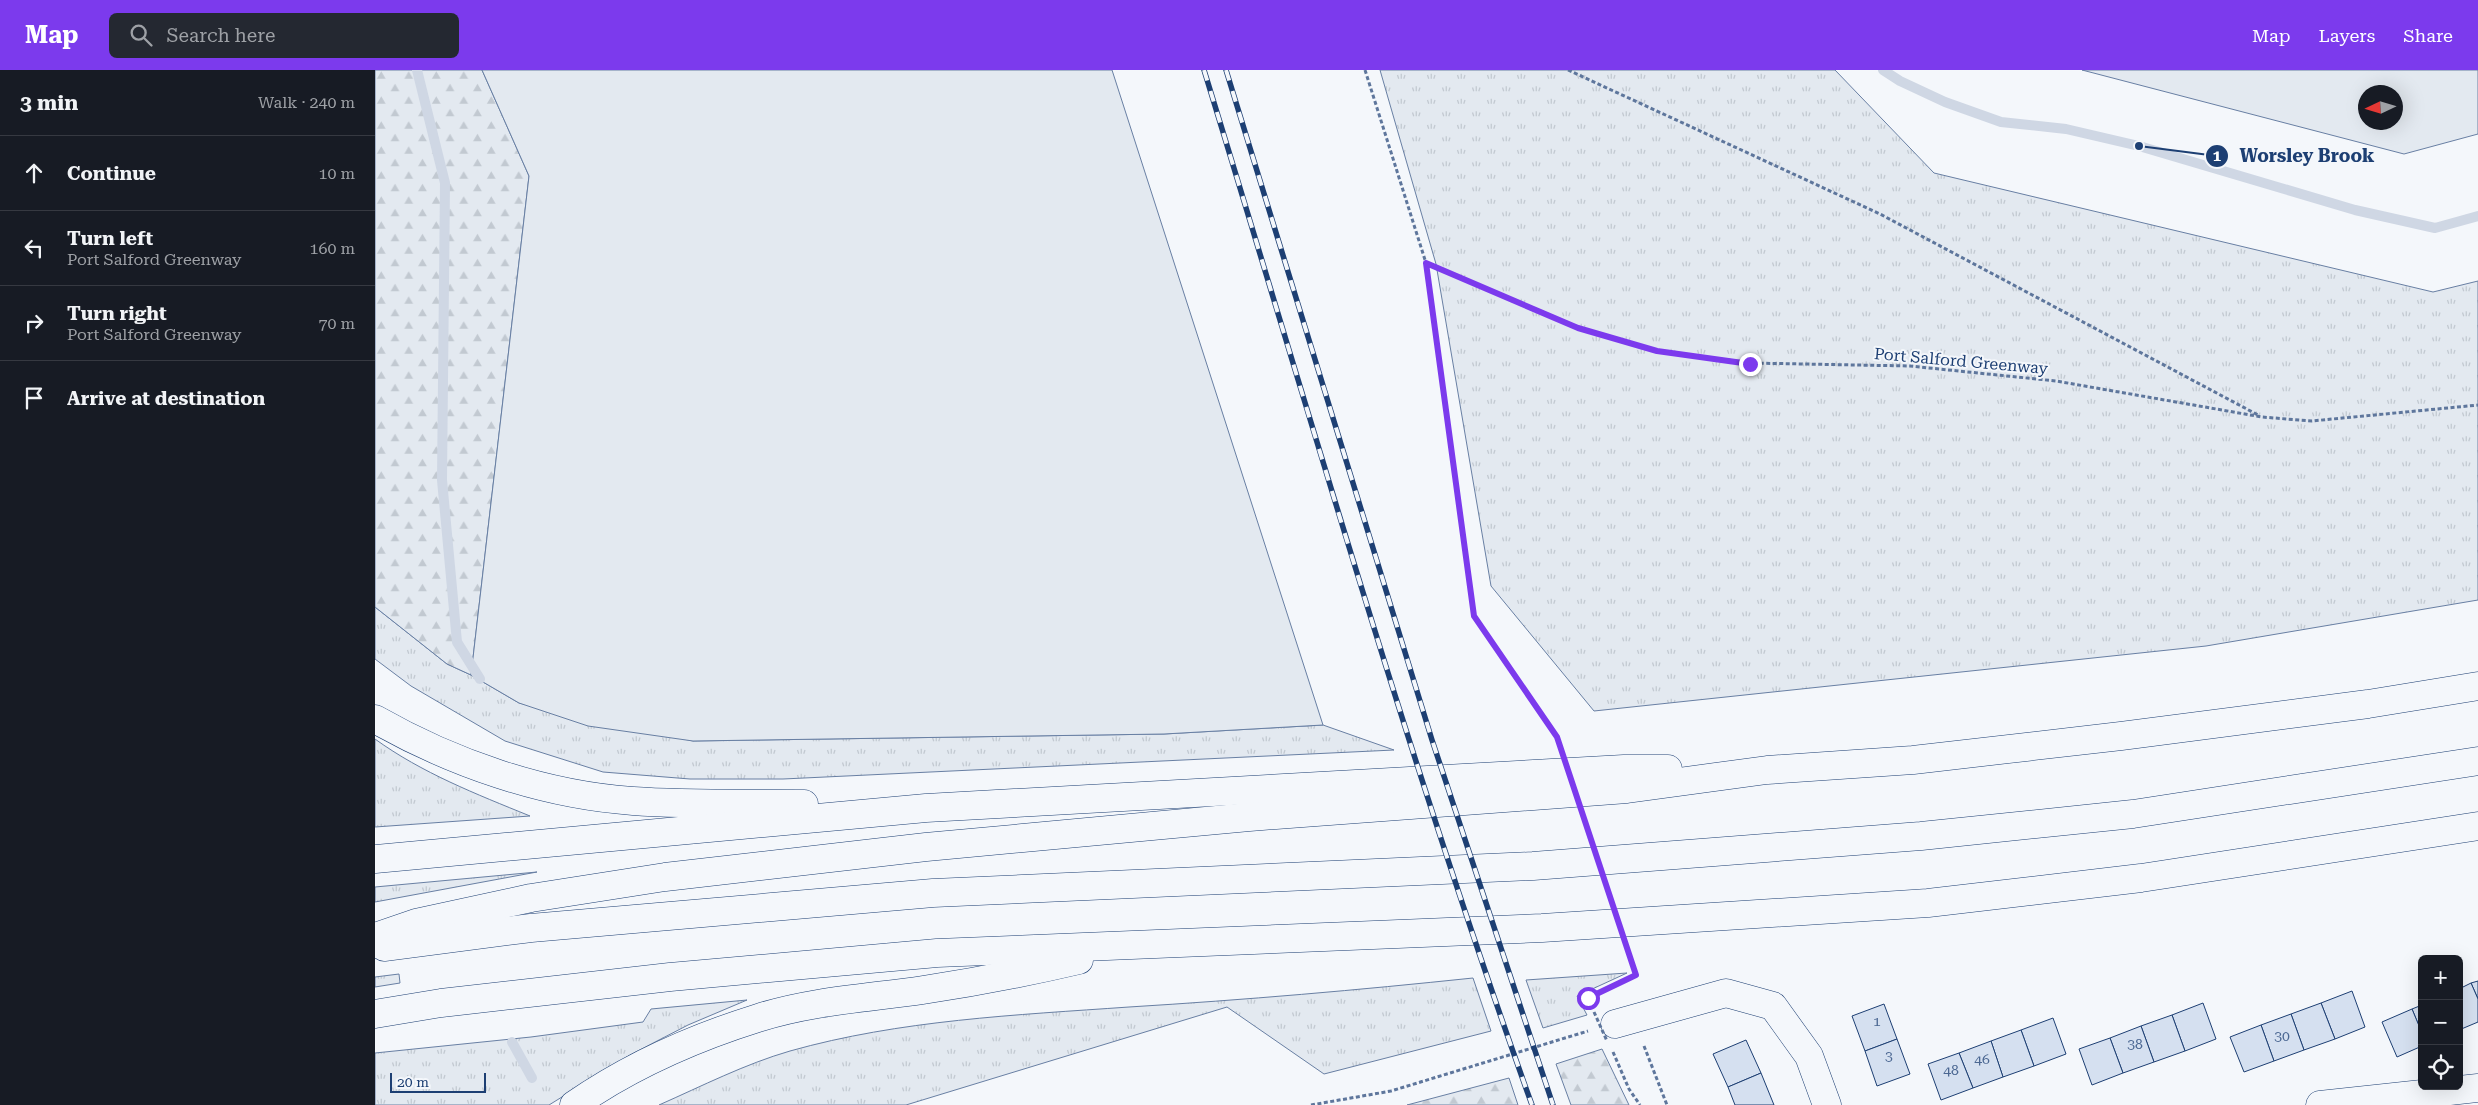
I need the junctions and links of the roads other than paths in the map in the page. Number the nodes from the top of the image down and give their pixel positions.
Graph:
1 (2478, 686) edge
2 (375, 719) edge
3 (2478, 761) edge
4 (1767, 770) junction
5 (926, 808) junction
6 (2478, 826) edge
7 (375, 859) edge
8 (375, 938) edge
9 (1142, 945) junction
10 (375, 948) edge
11 (375, 1014) edge
12 (1618, 1028) road end
13 (2478, 1088) edge
14 (574, 1105) edge
15 (1827, 1105) edge
16 (2320, 1105) edge

1 - 4 main road
2 - 5 main road
3 - 10 main road
4 - 5 main road
4 - 8 main road
5 - 7 main road
6 - 9 main road
9 - 11 main road
9 - 14 main road
12 - 15 main road
13 - 16 main road

